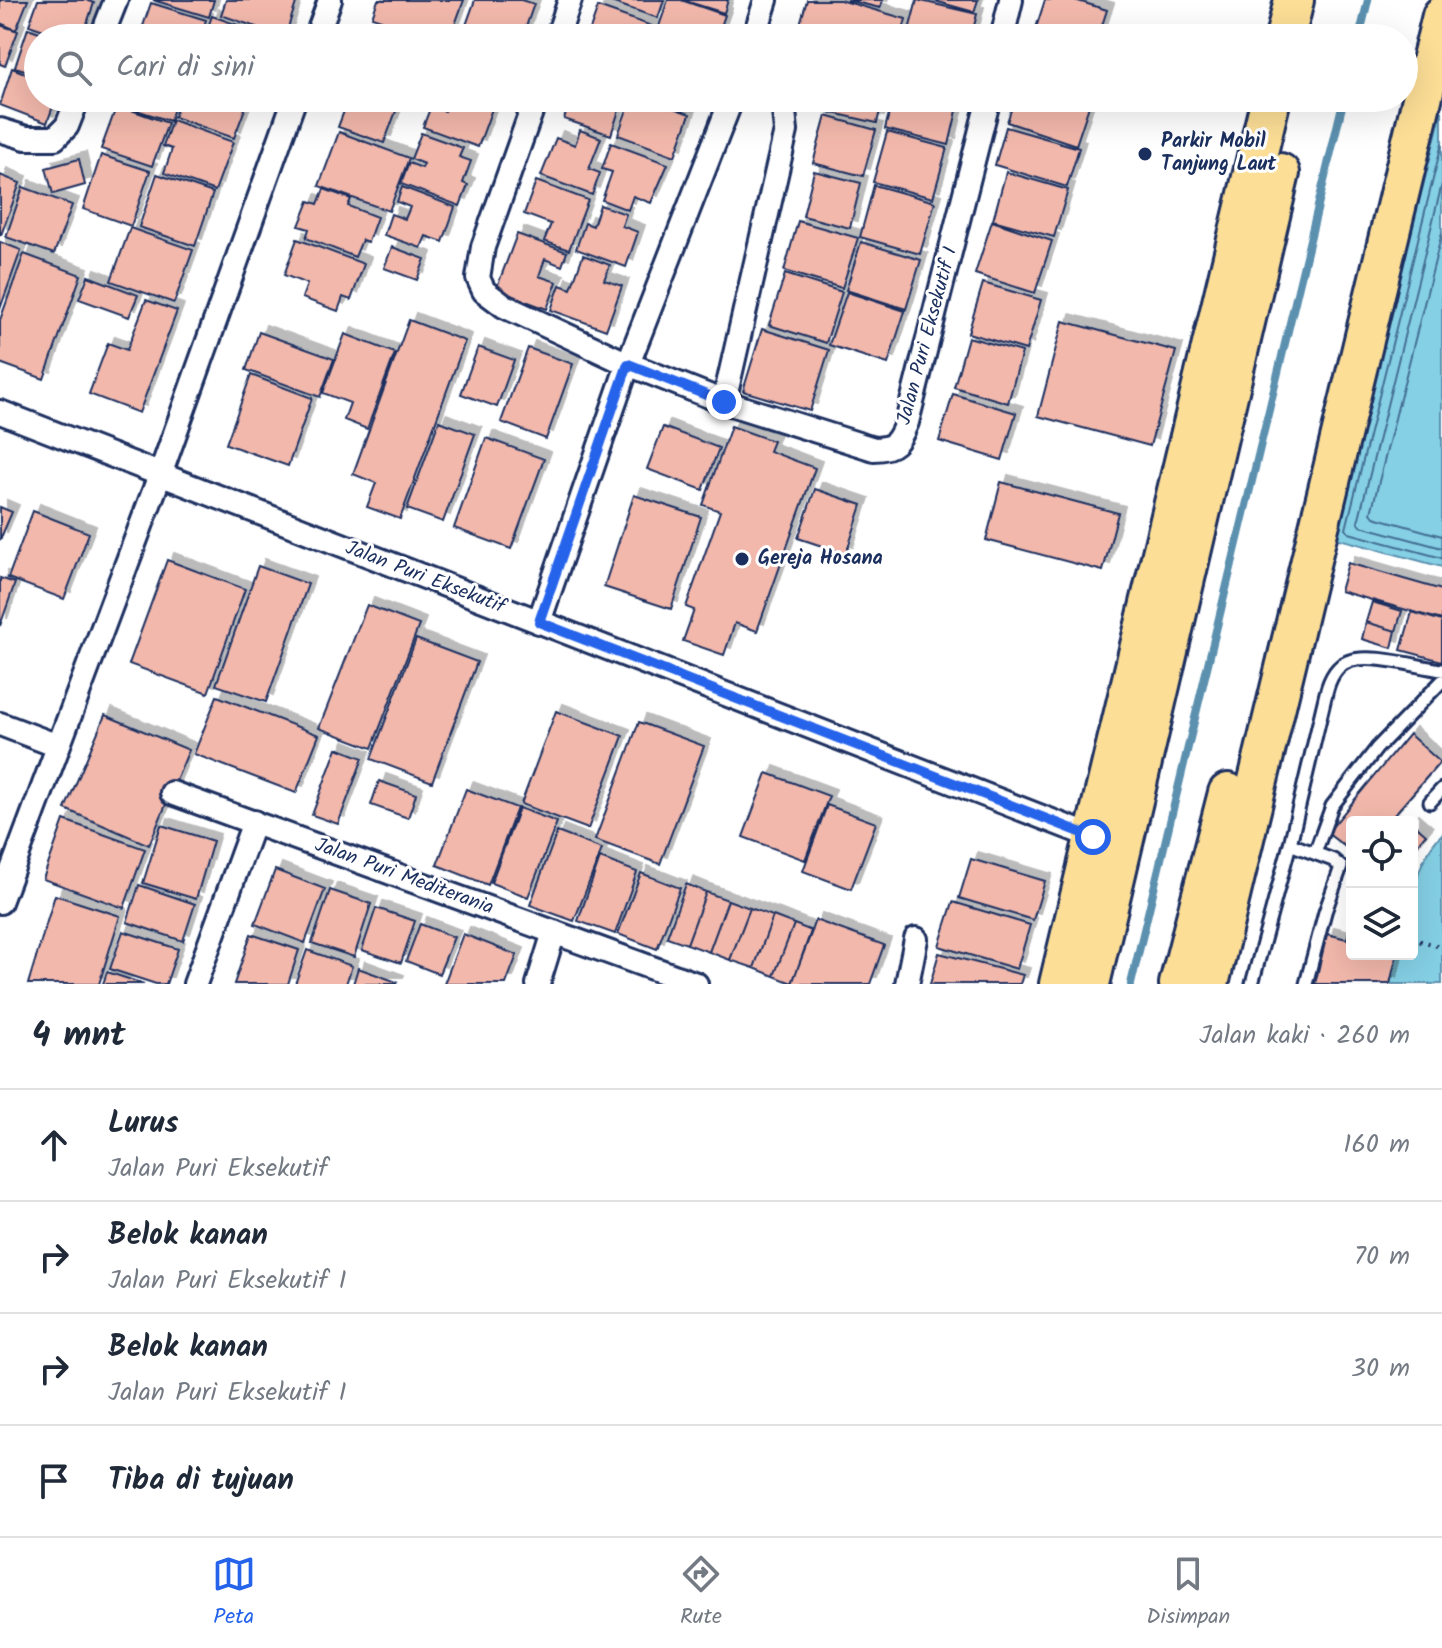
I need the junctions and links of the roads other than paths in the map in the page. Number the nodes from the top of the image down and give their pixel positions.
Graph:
1 (116, 0) edge
2 (330, 0) edge
3 (570, 0) edge
4 (766, 0) edge
5 (1011, 0) edge
6 (1294, 0) edge
7 (1320, 0) edge
8 (1421, 0) edge
9 (1442, 16) edge
10 (107, 24) edge
11 (321, 24) edge
12 (562, 24) edge
13 (758, 24) edge
14 (1005, 24) edge
15 (1288, 24) edge
16 (1314, 24) edge
17 (1415, 24) edge
18 (72, 112) edge
19 (290, 112) edge
20 (531, 112) edge
21 (727, 112) edge
22 (784, 112) edge
23 (985, 112) edge
24 (1268, 112) edge
25 (1294, 112) edge
26 (1395, 112) edge
27 (0, 130) edge
28 (628, 364) junction
29 (724, 402) junction
30 (0, 412) edge
31 (160, 475) junction
32 (539, 622) junction
33 (1442, 670) edge
34 (1442, 681) edge
35 (0, 724) edge
36 (58, 746) junction
37 (1442, 789) edge
38 (172, 793) dead end
39 (1430, 802) dead end
40 (254, 822) junction
41 (1093, 837) junction
42 (1290, 844) junction
43 (1315, 853) junction
44 (0, 902) edge
45 (554, 932) junction
46 (916, 939) dead end
47 (195, 984) edge
48 (538, 984) edge
49 (696, 984) edge
50 (907, 984) edge
51 (1059, 984) edge
52 (1090, 984) edge
53 (1179, 984) edge
54 (1209, 984) edge
55 (1252, 984) edge
56 (1306, 984) edge

1 - 10 street
2 - 11 street
3 - 12 street
4 - 13 street
5 - 14 street
6 - 15 highway
7 - 16 highway
8 - 17 highway
9 - 54 highway
18 - 27 street
19 - 31 street
20 - 28 street, Jalan Puri Eksekutif I
21 - 28 street
22 - 29 street
23 - 29 street, Jalan Puri Eksekutif I
24 - 41 highway
25 - 52 highway
26 - 53 highway
28 - 29 street, Jalan Puri Eksekutif I
28 - 32 street
30 - 31 street, Jalan Puri Eksekutif
31 - 32 street, Jalan Puri Eksekutif
31 - 36 street
32 - 41 street, Jalan Puri Eksekutif
33 - 42 lane
34 - 43 lane
35 - 36 street
36 - 44 street
37 - 39 lane
38 - 40 street, Jalan Puri Mediterania
40 - 45 street, Jalan Puri Mediterania
40 - 47 street
41 - 51 highway
42 - 43 lane
42 - 55 lane
43 - 56 lane
45 - 48 street
45 - 49 street, Jalan Puri Mediterania
46 - 50 street

